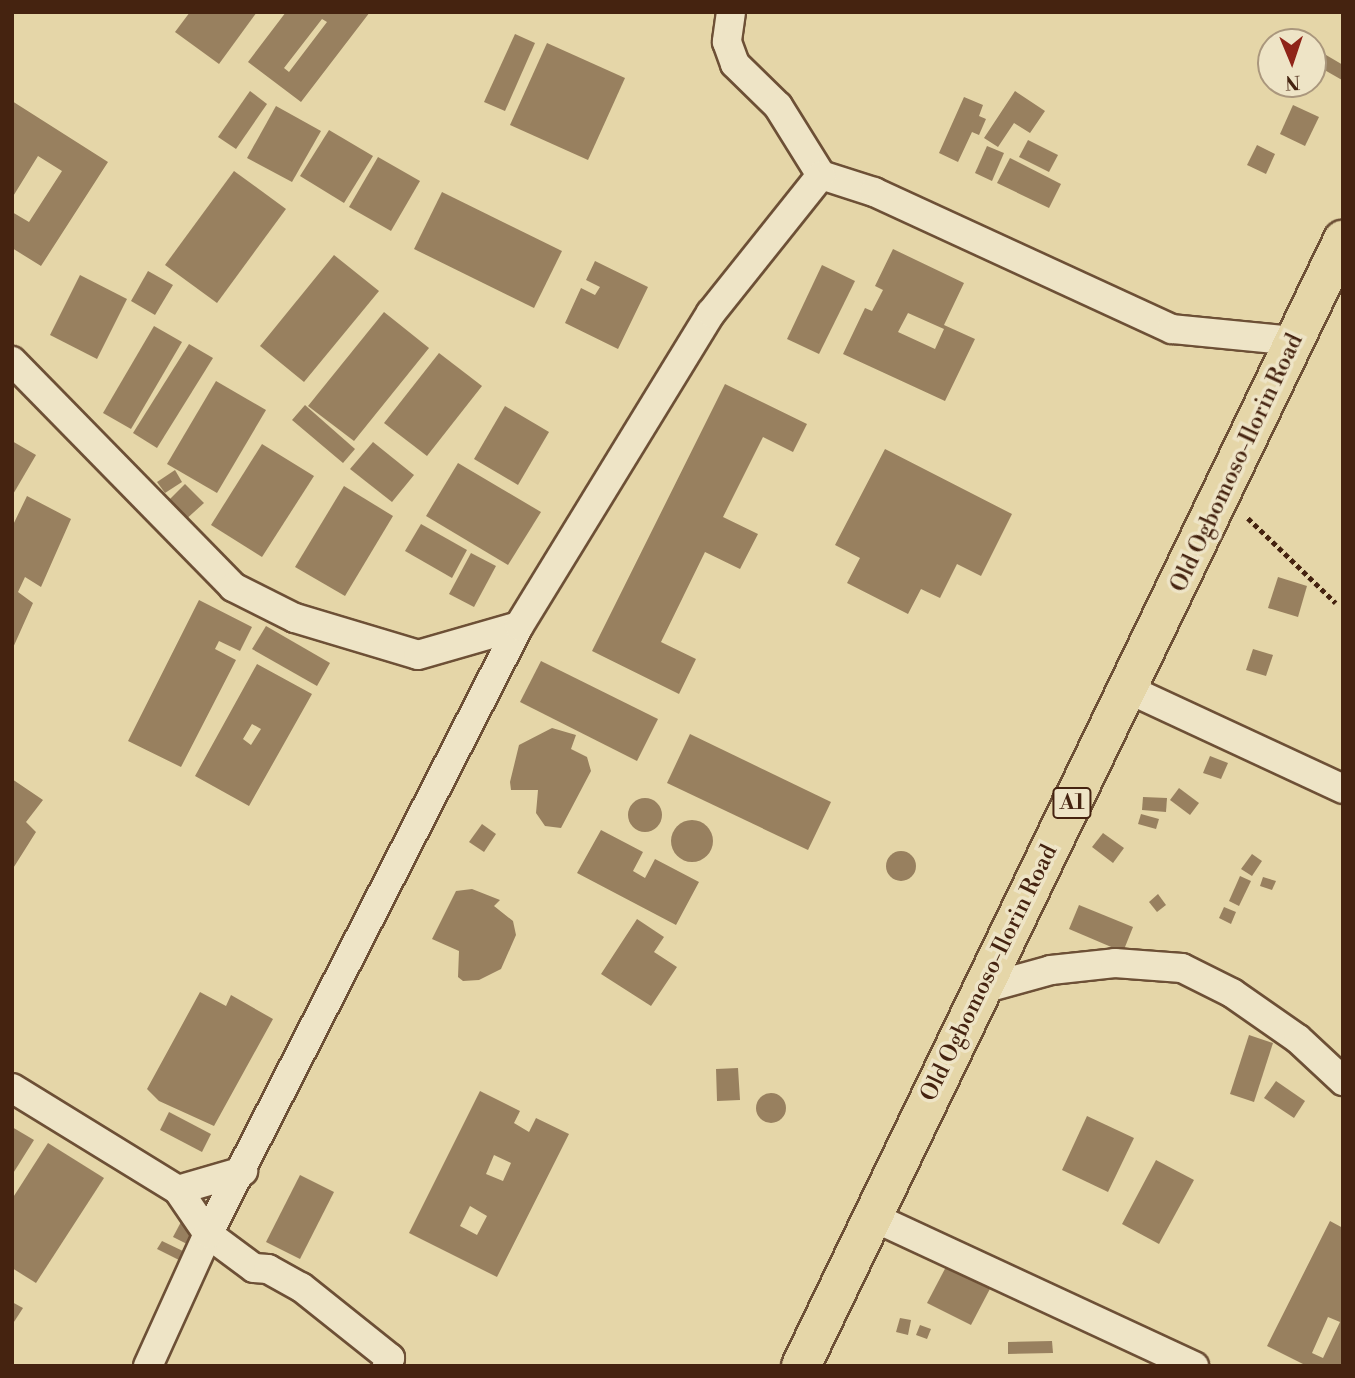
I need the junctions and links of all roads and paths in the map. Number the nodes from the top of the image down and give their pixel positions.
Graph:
1 (731, 12) edge
2 (821, 175) junction
3 (1343, 240) edge
4 (1294, 341) junction
5 (12, 361) edge
6 (1224, 495) junction
7 (1336, 603) dead end
8 (519, 626) junction
9 (1128, 689) junction
10 (1343, 789) edge
11 (979, 990) junction
12 (1343, 1081) edge
13 (12, 1088) edge
14 (243, 1171) junction
15 (178, 1190) junction
16 (873, 1217) junction
17 (208, 1234) junction
18 (148, 1366) edge
19 (387, 1366) edge
20 (801, 1366) edge
21 (1194, 1366) edge

1 - 2 street
2 - 4 street
2 - 8 street
3 - 4 highway, Old Ogbomoso-Ilorin Road / A1
4 - 6 highway, Old Ogbomoso-Ilorin Road / A1
5 - 8 street
6 - 7 path
6 - 9 highway, Old Ogbomoso-Ilorin Road / A1
8 - 14 street
9 - 10 street
9 - 11 highway, Old Ogbomoso-Ilorin Road / A1
11 - 12 street
11 - 16 highway, Old Ogbomoso-Ilorin Road / A1
13 - 15 street
14 - 15 street
14 - 17 street
15 - 17 street
16 - 20 highway, Old Ogbomoso-Ilorin Road / A1
16 - 21 street
17 - 18 street
17 - 19 street

